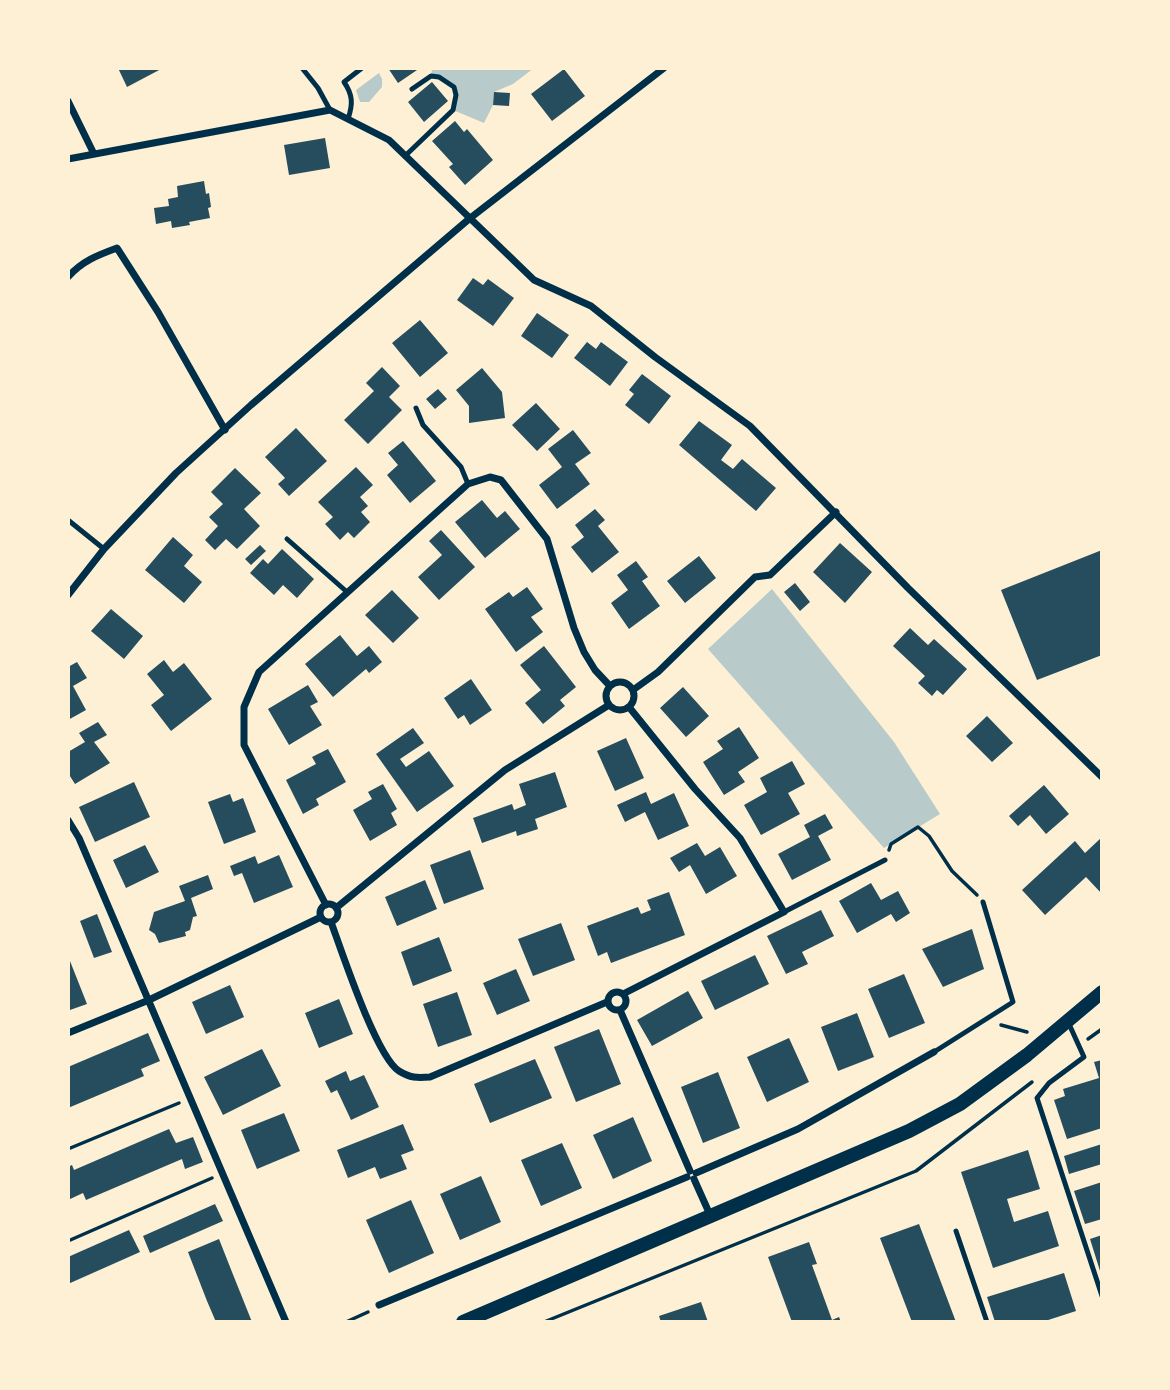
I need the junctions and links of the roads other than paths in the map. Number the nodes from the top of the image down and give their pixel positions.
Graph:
1 (302, 68) edge
2 (362, 68) edge
3 (664, 68) edge
4 (412, 89) dead end
5 (68, 100) edge
6 (330, 110) junction
7 (348, 119) junction
8 (94, 154) junction
9 (405, 156) junction
10 (68, 159) edge
11 (469, 219) junction
12 (68, 277) edge
13 (416, 408) dead end
14 (225, 430) junction
15 (468, 484) junction
16 (836, 512) junction
17 (68, 520) edge
18 (287, 538) dead end
19 (104, 548) junction
20 (347, 592) junction
21 (68, 595) edge
22 (610, 686) junction
23 (633, 690) junction
24 (609, 705) junction
25 (629, 707) junction
26 (1102, 777) edge
27 (68, 820) edge
28 (886, 860) road end
29 (983, 902) road end
30 (326, 905) junction
31 (336, 908) junction
32 (784, 912) junction
33 (321, 917) junction
34 (331, 922) junction
35 (1102, 992) edge
36 (623, 994) junction
37 (149, 1000) junction
38 (607, 1002) junction
39 (620, 1010) junction
40 (1067, 1020) junction
41 (68, 1034) edge
42 (934, 1052) joint
43 (692, 1175) junction
44 (711, 1217) junction
45 (956, 1231) dead end
46 (1102, 1296) edge
47 (379, 1306) road end
48 (286, 1322) edge
49 (463, 1322) edge
50 (987, 1322) edge

1 - 6 lane
2 - 7 lane
3 - 11 street
4 - 9 lane
5 - 8 street
6 - 7 street
6 - 8 street
7 - 9 street
8 - 10 street
9 - 11 street
11 - 14 street
11 - 16 street
12 - 14 street
13 - 15 lane
14 - 19 street
15 - 20 street
15 - 22 street
16 - 23 street
16 - 26 street
17 - 19 lane
18 - 20 lane
19 - 21 street
20 - 30 street
22 - 23 street
22 - 24 street
23 - 25 street
24 - 25 street
24 - 31 street
25 - 32 street
27 - 37 street
28 - 32 lane
29 - 42 lane
30 - 31 street
30 - 33 street
31 - 34 street
32 - 36 street
33 - 34 street
33 - 37 street
34 - 38 street
35 - 40 main road
36 - 38 street
36 - 39 street
37 - 41 street
37 - 48 street
38 - 39 street
39 - 43 street
40 - 44 main road
40 - 46 lane
42 - 43 street
43 - 44 street
43 - 47 street
44 - 49 main road
45 - 50 lane

